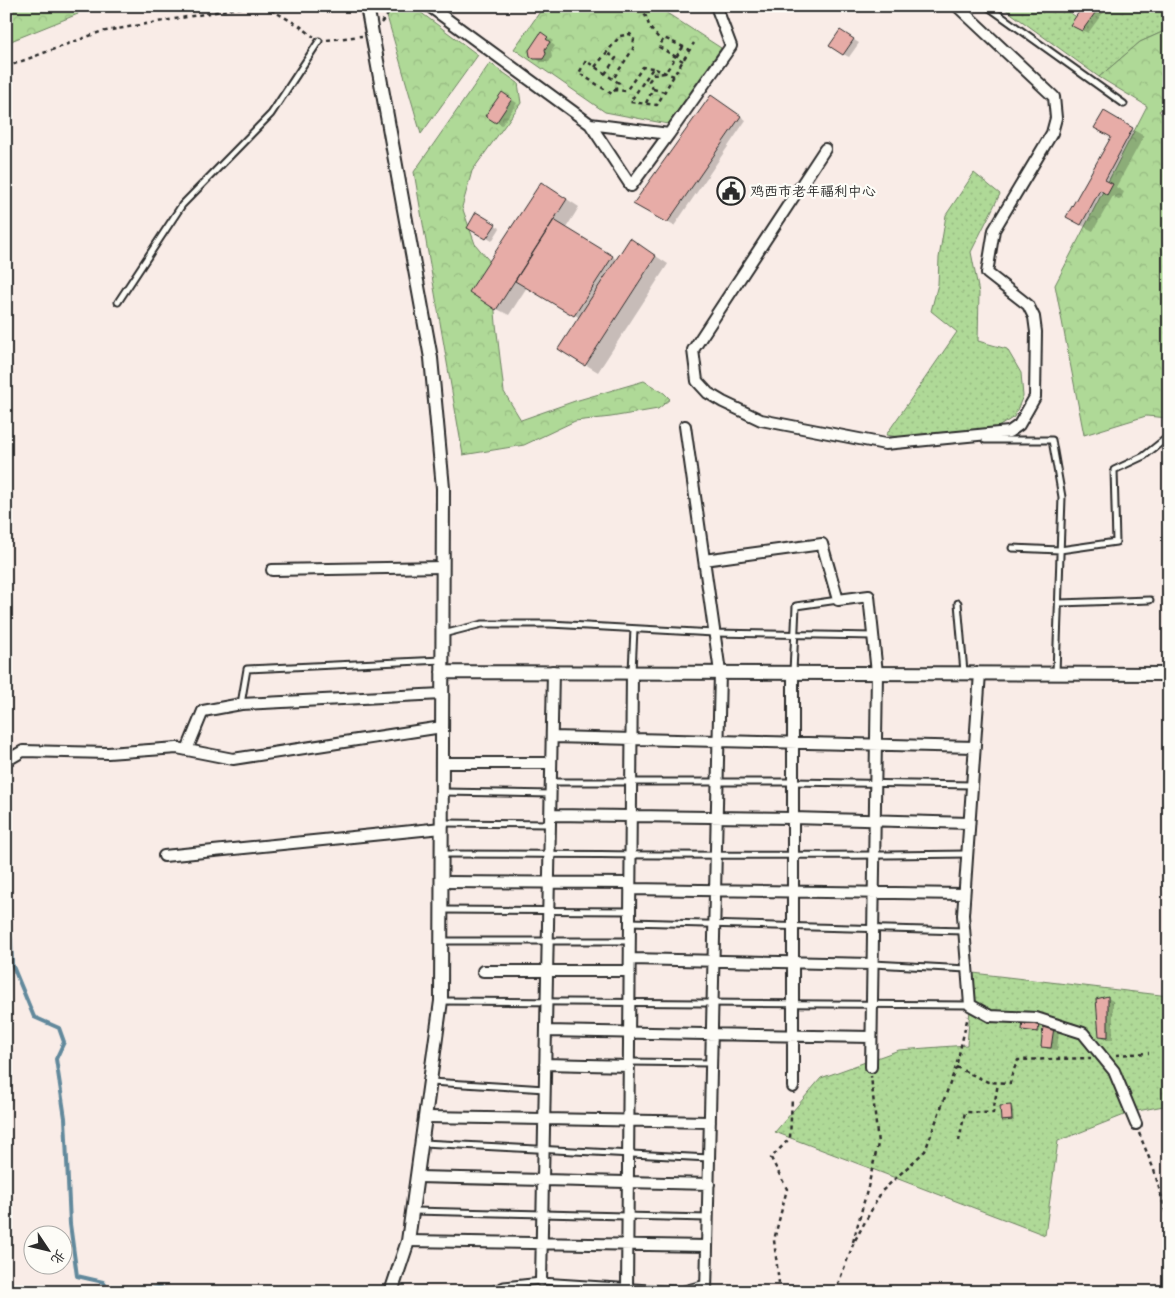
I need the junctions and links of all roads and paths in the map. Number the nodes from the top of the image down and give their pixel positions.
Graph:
1 (250, 6) edge
2 (264, 6) edge
3 (367, 6) edge
4 (394, 6) edge
5 (429, 6) edge
6 (642, 6) edge
7 (716, 6) edge
8 (957, 6) edge
9 (987, 6) edge
10 (372, 34) junction
11 (319, 41) junction
12 (662, 42) junction
13 (694, 43) dead end
14 (683, 47) junction
15 (690, 50) junction
16 (607, 52) junction
17 (676, 57) junction
18 (616, 58) junction
19 (683, 61) junction
20 (623, 63) junction
21 (6, 67) edge
22 (595, 67) junction
23 (653, 68) junction
24 (665, 73) junction
25 (605, 74) junction
26 (674, 76) dead end
27 (647, 77) junction
28 (613, 78) junction
29 (649, 81) junction
30 (653, 89) junction
31 (615, 90) junction
32 (665, 92) junction
33 (646, 103) junction
34 (1124, 104) dead end
35 (590, 124) junction
36 (669, 134) junction
37 (825, 149) dead end
38 (118, 302) dead end
39 (686, 426) dead end
40 (1169, 436) edge
41 (985, 440) dead end
42 (1012, 548) dead end
43 (1060, 550) junction
44 (704, 560) junction
45 (443, 567) junction
46 (272, 570) dead end
47 (838, 600) junction
48 (1150, 600) dead end
49 (958, 603) dead end
50 (1058, 603) junction
51 (634, 629) junction
52 (714, 633) junction
53 (442, 634) junction
54 (795, 635) junction
55 (873, 636) junction
56 (442, 666) junction
57 (553, 671) junction
58 (632, 671) junction
59 (720, 672) junction
60 (793, 672) junction
61 (877, 672) junction
62 (964, 673) junction
63 (980, 673) junction
64 (1056, 673) junction
65 (1169, 674) edge
66 (442, 694) junction
67 (241, 704) junction
68 (442, 728) junction
69 (552, 737) junction
70 (631, 739) junction
71 (718, 741) junction
72 (793, 743) junction
73 (876, 745) junction
74 (975, 747) junction
75 (187, 750) junction
76 (6, 761) edge
77 (551, 762) junction
78 (442, 763) junction
79 (551, 782) junction
80 (631, 782) junction
81 (717, 782) junction
82 (793, 782) junction
83 (875, 784) junction
84 (972, 785) junction
85 (442, 792) junction
86 (550, 794) junction
87 (631, 816) junction
88 (716, 817) junction
89 (793, 818) junction
90 (550, 820) junction
91 (875, 820) junction
92 (969, 823) junction
93 (442, 825) junction
94 (442, 854) junction
95 (549, 854) junction
96 (630, 854) junction
97 (967, 854) junction
98 (793, 855) junction
99 (874, 855) junction
100 (164, 856) dead end
101 (716, 856) junction
102 (549, 881) junction
103 (442, 882) junction
104 (630, 886) junction
105 (715, 889) junction
106 (793, 890) junction
107 (873, 892) junction
108 (964, 894) junction
109 (442, 910) junction
110 (548, 910) junction
111 (630, 911) junction
112 (630, 922) junction
113 (714, 924) junction
114 (793, 926) junction
115 (873, 928) junction
116 (964, 931) junction
117 (442, 941) junction
118 (548, 941) junction
119 (630, 941) junction
120 (630, 959) junction
121 (713, 962) junction
122 (793, 963) junction
123 (872, 964) junction
124 (967, 969) junction
125 (547, 970) junction
126 (483, 971) dead end
127 (630, 971) junction
128 (441, 1002) junction
129 (546, 1002) junction
130 (629, 1002) junction
131 (713, 1003) junction
132 (793, 1004) junction
133 (872, 1004) junction
134 (970, 1005) junction
135 (546, 1031) junction
136 (629, 1032) junction
137 (712, 1034) junction
138 (793, 1035) junction
139 (871, 1037) junction
140 (1149, 1053) dead end
141 (1102, 1056) junction
142 (711, 1063) junction
143 (545, 1064) junction
144 (629, 1064) junction
145 (956, 1066) junction
146 (870, 1067) joint
147 (431, 1082) junction
148 (998, 1083) junction
149 (793, 1087) joint
150 (545, 1089) junction
151 (426, 1118) junction
152 (544, 1120) junction
153 (628, 1121) junction
154 (710, 1122) junction
155 (1136, 1124) joint
156 (959, 1141) dead end
157 (422, 1143) junction
158 (544, 1150) junction
159 (628, 1154) junction
160 (709, 1158) junction
161 (417, 1177) junction
162 (543, 1180) junction
163 (628, 1182) junction
164 (709, 1184) junction
165 (412, 1211) junction
166 (543, 1213) junction
167 (628, 1215) junction
168 (708, 1218) junction
169 (1169, 1224) edge
170 (408, 1241) junction
171 (542, 1244) junction
172 (627, 1245) junction
173 (708, 1246) junction
174 (850, 1251) junction
175 (542, 1281) junction
176 (706, 1287) edge
177 (627, 1289) edge
178 (392, 1292) edge
179 (487, 1292) edge
180 (780, 1292) edge
181 (835, 1292) edge

1 - 21 path
2 - 11 path
3 - 10 street
4 - 10 path
5 - 35 street
6 - 12 path
7 - 36 street
8 - 37 street
9 - 34 lane
10 - 11 path
10 - 45 street
11 - 38 lane
12 - 14 path
12 - 17 path
13 - 15 path
14 - 15 path
14 - 17 path
15 - 19 path
16 - 18 path
16 - 20 path
16 - 22 path
17 - 19 path
17 - 24 path
18 - 20 path
18 - 25 path
19 - 32 path
20 - 28 path
22 - 25 path
22 - 31 path
23 - 24 path
23 - 27 path
23 - 31 path
24 - 26 path
24 - 29 path
25 - 28 path
27 - 29 path
27 - 33 path
28 - 31 path
29 - 30 path
30 - 32 path
30 - 33 path
32 - 33 path
35 - 36 street
35 - 36 street
39 - 44 street
40 - 43 lane
41 - 43 lane
42 - 43 lane
43 - 50 lane
44 - 47 street
44 - 52 street
45 - 46 street
45 - 53 street
47 - 54 lane
47 - 55 street
48 - 50 lane
49 - 62 lane
50 - 64 lane
51 - 52 lane
51 - 53 lane
51 - 58 lane
52 - 54 lane
52 - 59 street
53 - 56 street
54 - 55 lane
54 - 60 lane
55 - 61 street
56 - 57 street
56 - 66 street
56 - 67 lane
57 - 58 street
57 - 69 street
58 - 59 street
58 - 70 street
59 - 60 street
59 - 71 street
60 - 61 street
60 - 72 street
61 - 62 street
61 - 73 street
62 - 63 street
63 - 64 street
63 - 74 street
64 - 65 street
66 - 67 street
66 - 68 street
67 - 75 street
68 - 75 street
68 - 78 street
69 - 70 street
69 - 77 street
70 - 71 street
70 - 80 street
71 - 72 street
71 - 81 street
72 - 73 street
72 - 82 street
73 - 74 street
73 - 83 street
74 - 84 street
75 - 76 street
77 - 78 street
77 - 79 street
78 - 85 street
79 - 80 lane
79 - 86 street
80 - 81 lane
80 - 87 street
81 - 82 lane
81 - 88 street
82 - 83 lane
82 - 89 street
83 - 84 lane
83 - 91 street
84 - 92 street
85 - 86 lane
85 - 93 street
86 - 90 street
87 - 88 street
87 - 90 street
87 - 96 street
88 - 89 street
88 - 101 street
89 - 91 street
89 - 98 street
90 - 93 lane
90 - 95 street
91 - 92 street
91 - 99 street
92 - 97 street
93 - 94 street
93 - 100 street
94 - 95 lane
94 - 103 street
95 - 96 lane
95 - 102 street
96 - 101 lane
96 - 104 street
97 - 99 lane
97 - 108 street
98 - 99 lane
98 - 101 lane
98 - 106 street
99 - 107 street
101 - 105 street
102 - 103 street
102 - 104 street
102 - 110 street
103 - 109 street
104 - 105 street
104 - 111 street
105 - 106 street
105 - 113 street
106 - 107 street
106 - 114 street
107 - 108 street
107 - 115 street
108 - 116 street
109 - 110 lane
109 - 117 street
110 - 111 lane
110 - 118 street
111 - 112 street
112 - 113 lane
112 - 119 street
113 - 114 lane
113 - 121 street
114 - 115 lane
114 - 122 street
115 - 116 lane
115 - 123 street
116 - 124 street
117 - 118 lane
117 - 128 street
118 - 119 lane
118 - 125 street
119 - 120 street
120 - 121 street
120 - 127 street
121 - 122 street
121 - 131 street
122 - 123 street
122 - 132 street
123 - 124 lane
123 - 133 street
124 - 134 street
125 - 126 street
125 - 127 street
125 - 129 street
127 - 130 street
128 - 129 lane
128 - 147 street
129 - 130 lane
129 - 135 street
130 - 131 lane
130 - 136 street
131 - 132 lane
131 - 137 street
132 - 133 lane
132 - 138 street
133 - 134 lane
133 - 139 street
134 - 141 street
134 - 145 path
135 - 136 street
135 - 143 street
136 - 137 street
136 - 144 street
137 - 138 street
137 - 142 street
138 - 139 street
138 - 149 street
139 - 146 street
140 - 141 path
141 - 148 path
141 - 155 street
142 - 144 lane
142 - 154 street
143 - 144 street
143 - 150 street
144 - 153 street
145 - 148 path
145 - 174 path
146 - 174 path
147 - 150 lane
147 - 151 street
148 - 156 path
149 - 180 path
150 - 152 street
151 - 152 street
151 - 157 street
152 - 153 street
152 - 158 street
153 - 154 street
153 - 159 street
154 - 160 street
155 - 169 path
157 - 158 lane
157 - 161 street
158 - 159 lane
158 - 162 street
159 - 160 lane
159 - 163 street
160 - 164 street
161 - 162 street
161 - 165 street
162 - 163 street
162 - 166 street
163 - 164 street
163 - 167 street
164 - 168 street
165 - 166 lane
165 - 170 street
166 - 167 lane
166 - 171 street
167 - 168 lane
167 - 172 street
168 - 173 street
170 - 171 street
170 - 178 street
171 - 172 street
171 - 175 street
172 - 173 street
172 - 177 street
173 - 176 street
174 - 181 path
175 - 177 lane
175 - 179 lane
176 - 177 lane

